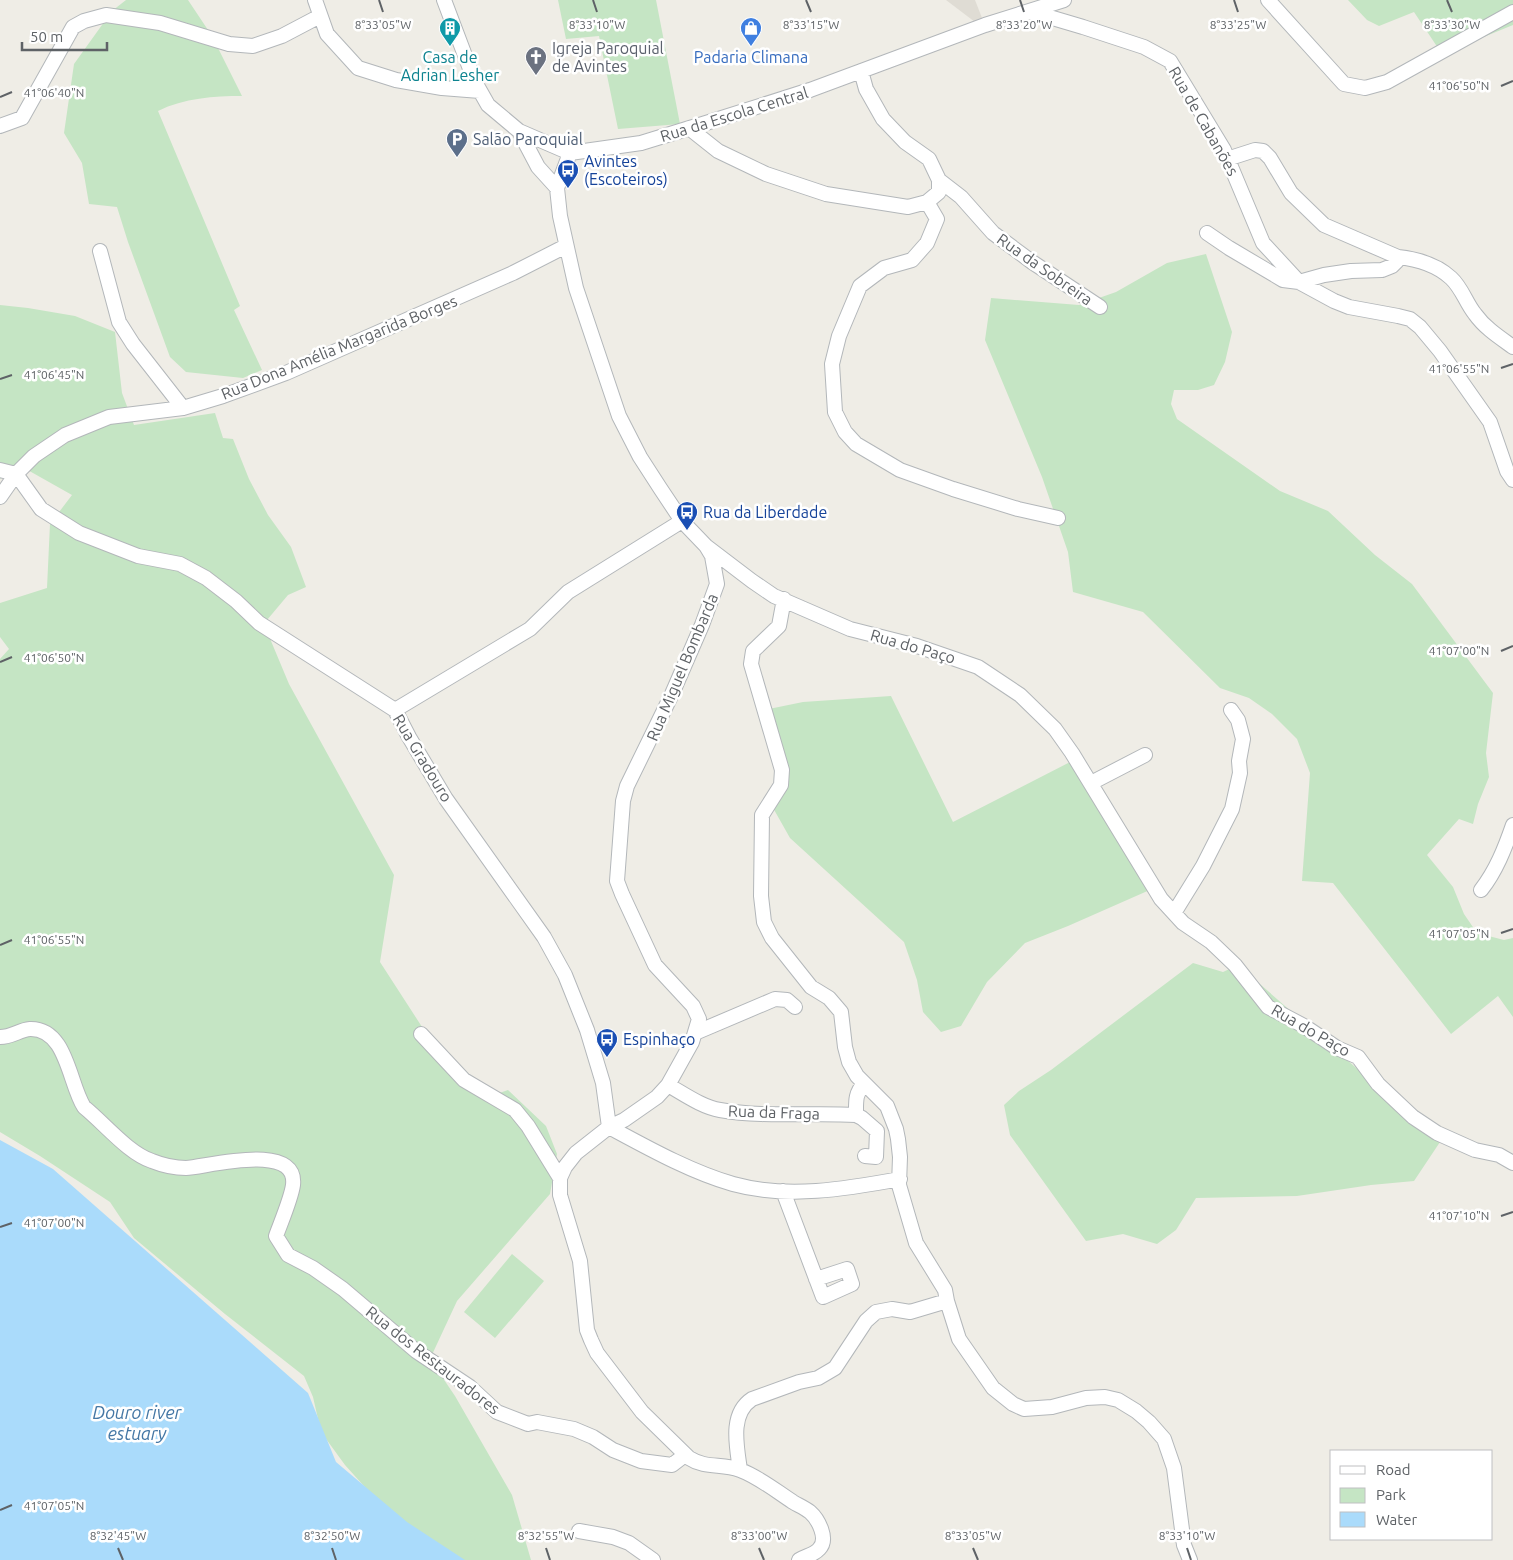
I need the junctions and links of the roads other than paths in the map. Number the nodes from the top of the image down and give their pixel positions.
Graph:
1 (315, 0) edge
2 (444, 0) edge
3 (1064, 0) edge
4 (1268, 0) edge
5 (1029, 11) junction
6 (1513, 12) edge
7 (320, 16) junction
8 (861, 71) junction
9 (480, 91) junction
10 (0, 126) edge
11 (689, 128) junction
12 (519, 131) junction
13 (570, 153) junction
14 (1227, 159) junction
15 (939, 180) junction
16 (557, 188) junction
17 (927, 202) junction
18 (1207, 233) dead end
19 (566, 246) junction
20 (100, 251) dead end
21 (1398, 257) junction
22 (1299, 282) junction
23 (1100, 307) dead end
24 (1513, 347) edge
25 (183, 408) junction
26 (0, 470) edge
27 (16, 474) junction
28 (1513, 480) edge
29 (0, 497) edge
30 (1058, 518) dead end
31 (682, 521) junction
32 (706, 546) junction
33 (784, 599) junction
34 (395, 710) junction
35 (1231, 710) dead end
36 (1145, 755) dead end
37 (1090, 783) junction
38 (1513, 825) edge
39 (1481, 890) dead end
40 (1174, 913) junction
41 (795, 1007) dead end
42 (695, 1033) junction
43 (421, 1034) dead end
44 (0, 1036) edge
45 (864, 1084) junction
46 (668, 1085) junction
47 (856, 1115) junction
48 (609, 1127) junction
49 (865, 1156) dead end
50 (1513, 1163) edge
51 (560, 1178) junction
52 (900, 1179) junction
53 (783, 1191) junction
54 (816, 1279) dead end
55 (947, 1301) junction
56 (685, 1455) junction
57 (740, 1470) junction
58 (579, 1531) dead end
59 (653, 1560) edge
60 (799, 1560) edge
61 (1190, 1560) edge

1 - 7 street
2 - 9 street
3 - 5 street, Rua da Escola Central
4 - 6 street
5 - 8 street, Rua da Escola Central
5 - 14 street, Rua de Cabanões
7 - 9 street
7 - 10 street
8 - 11 street, Rua da Escola Central
8 - 15 street, Rua da Sobreira
9 - 12 street
11 - 13 street, Rua da Escola Central
11 - 17 street
12 - 13 street
12 - 16 street
13 - 16 street, Rua Miguel Bombarda
14 - 21 street
14 - 22 street, Rua de Cabanões
15 - 17 street
15 - 23 street, Rua da Sobreira
16 - 19 street, Rua Miguel Bombarda
17 - 30 street
18 - 22 street, Rua de Cabanões
19 - 25 street, Rua Dona Amélia Margarida Borges
19 - 31 street, Rua Miguel Bombarda
20 - 25 street
21 - 22 street
21 - 24 street
22 - 28 street, Rua de Cabanões
25 - 27 street, Rua Dona Amélia Margarida Borges
26 - 27 street
27 - 29 street, Rua Dona Amélia Margarida Borges
27 - 34 street, Rua Gradouro
31 - 32 street, Rua Miguel Bombarda
31 - 34 street
32 - 33 street, Rua do Paço
32 - 42 street, Rua Miguel Bombarda
33 - 37 street, Rua do Paço
33 - 45 street
34 - 48 street, Rua Gradouro
35 - 40 street
36 - 37 street
37 - 40 street, Rua do Paço
38 - 39 street
40 - 50 street, Rua do Paço
41 - 42 street
42 - 46 street, Rua Miguel Bombarda
43 - 51 street
44 - 56 street, Rua dos Restauradores
45 - 47 street
45 - 52 street
46 - 47 street, Rua da Fraga
46 - 48 street, Rua Miguel Bombarda
47 - 49 street
48 - 51 street, Rua Miguel Bombarda
48 - 53 street
51 - 56 street
52 - 53 street
52 - 55 street
53 - 54 street
55 - 57 street
55 - 61 street
56 - 57 street
57 - 60 street
58 - 59 street

